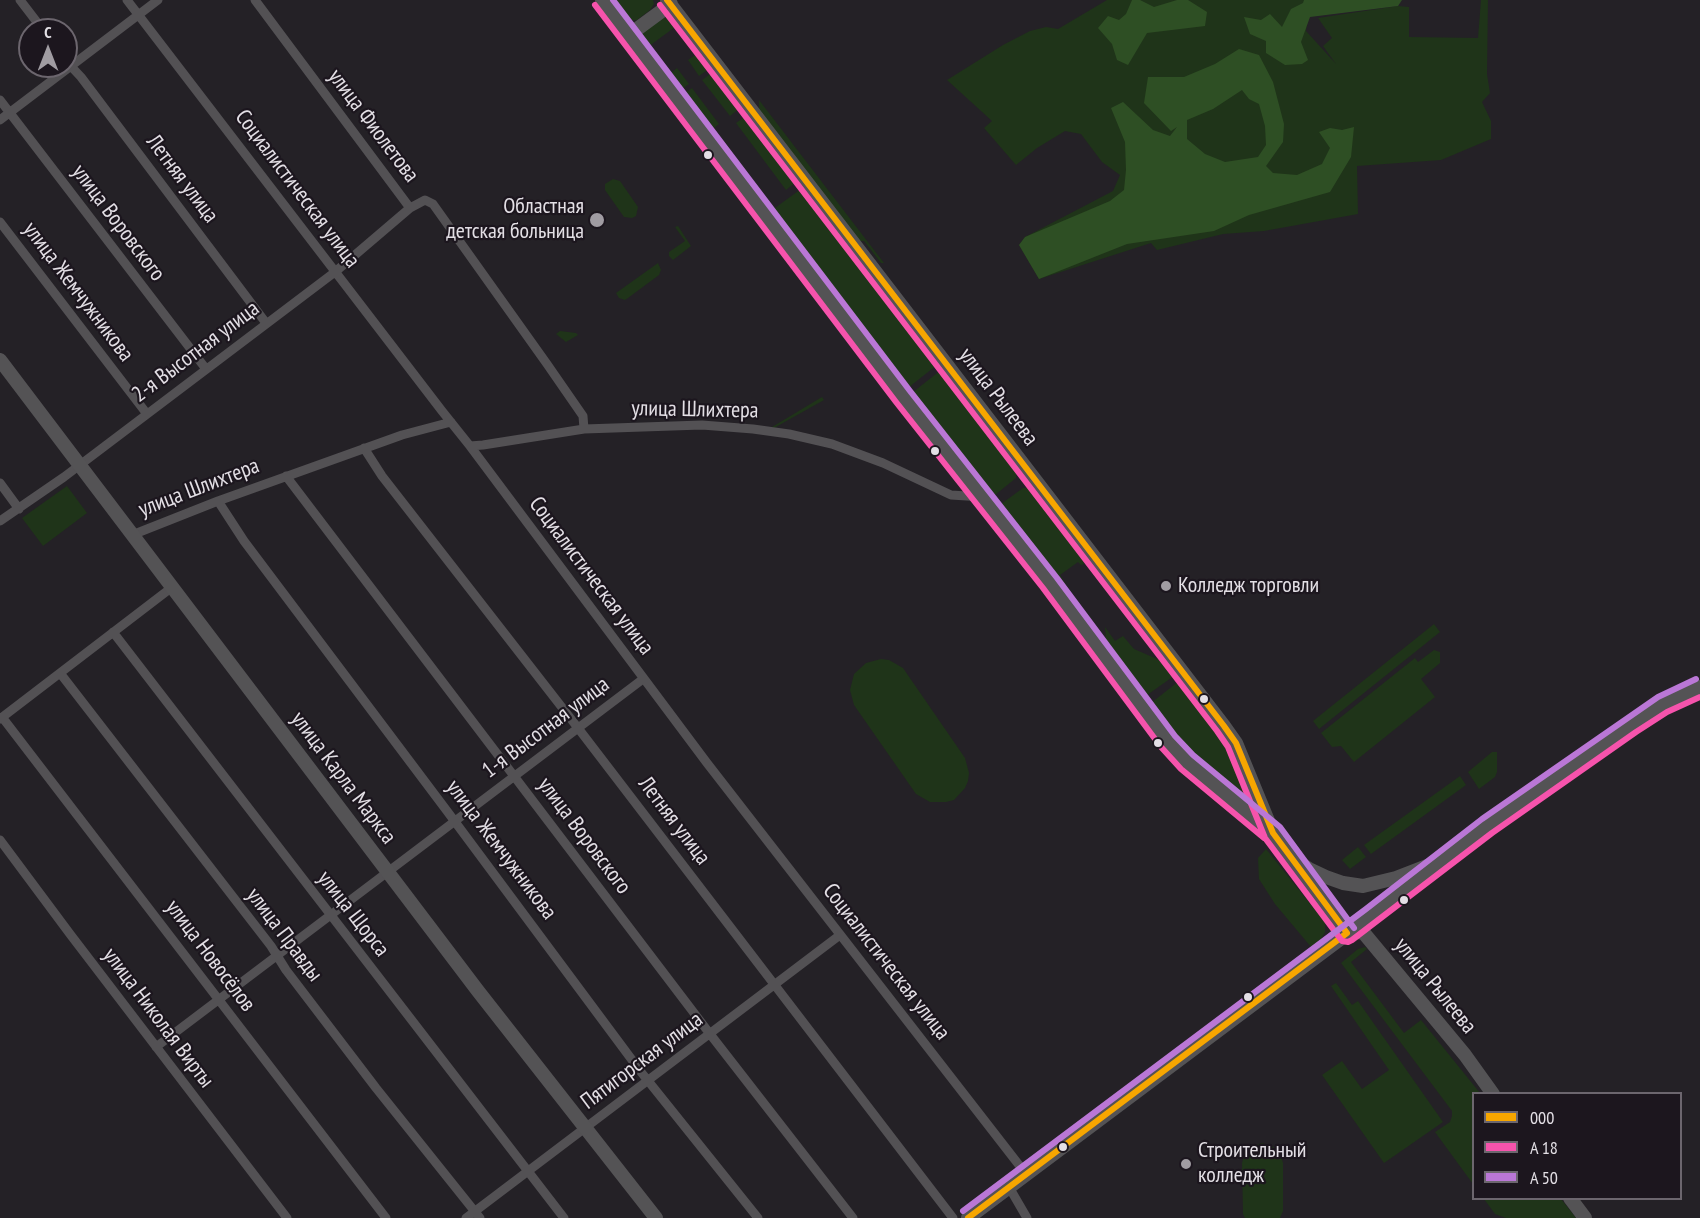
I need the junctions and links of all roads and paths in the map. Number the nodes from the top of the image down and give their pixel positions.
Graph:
1 (20, 0) edge
2 (127, 0) edge
3 (158, 0) edge
4 (255, 0) edge
5 (602, 0) edge
6 (669, 2) edge
7 (139, 14) junction
8 (34, 18) edge
9 (629, 35) junction
10 (78, 58) edge
11 (78, 76) edge
12 (52, 78) edge
13 (0, 100) edge
14 (10, 113) junction
15 (0, 120) edge
16 (410, 208) junction
17 (0, 222) edge
18 (335, 272) junction
19 (266, 323) junction
20 (0, 360) edge
21 (206, 369) junction
22 (147, 414) junction
23 (451, 422) junction
24 (584, 429) junction
25 (470, 446) junction
26 (364, 448) junction
27 (79, 465) junction
28 (286, 476) junction
29 (0, 483) edge
30 (981, 497) junction
31 (218, 501) junction
32 (20, 509) junction
33 (0, 521) edge
34 (132, 535) junction
35 (171, 588) junction
36 (113, 632) junction
37 (60, 673) junction
38 (643, 679) junction
39 (1700, 687) edge
40 (1, 718) edge
41 (578, 728) junction
42 (514, 776) junction
43 (455, 821) junction
44 (1273, 833) junction
45 (0, 840) edge
46 (1287, 854) junction
47 (1443, 860) junction
48 (388, 872) junction
49 (330, 916) junction
50 (1347, 933) junction
51 (840, 935) junction
52 (277, 955) junction
53 (774, 985) junction
54 (219, 1000) junction
55 (710, 1034) junction
56 (156, 1047) junction
57 (648, 1081) junction
58 (1492, 1092) edge
59 (586, 1128) junction
60 (528, 1171) junction
61 (1026, 1174) junction
62 (1009, 1187) junction
63 (1572, 1200) edge
64 (477, 1215) edge
65 (287, 1218) edge
66 (386, 1218) edge
67 (466, 1218) edge
68 (564, 1218) edge
69 (656, 1218) edge
70 (758, 1218) edge
71 (853, 1218) edge
72 (953, 1218) edge
73 (968, 1218) edge
74 (1027, 1218) edge
75 (1585, 1218) edge

1 - 8 street
2 - 7 street, Социалистическая улица
3 - 7 street
4 - 16 street, улица Фиолетова
5 - 9 main road, улица Рылеева
6 - 9 main road
6 - 44 main road, улица Рылеева
7 - 10 street
7 - 18 street, Социалистическая улица
9 - 30 main road, улица Рылеева
11 - 19 street, Летняя улица
12 - 14 street
13 - 14 street, улица Воровского
14 - 15 street
14 - 21 street, улица Воровского
16 - 18 street, 2-я Высотная улица
16 - 24 street, улица Фиолетова
17 - 22 street, улица Жемчужникова
18 - 19 street, 2-я Высотная улица
18 - 23 street, Социалистическая улица
19 - 21 street, 2-я Высотная улица
20 - 27 main road, улица Карла Маркса
21 - 22 street, 2-я Высотная улица
22 - 27 street, 2-я Высотная улица
23 - 25 street, Социалистическая улица
23 - 26 street, улица Шлихтера
24 - 25 street, улица Шлихтера
24 - 30 street, улица Шлихтера
25 - 38 street, Социалистическая улица
26 - 28 street, улица Шлихтера
26 - 41 street, Летняя улица
27 - 32 street, 2-я Высотная улица
27 - 34 main road, улица Карла Маркса
28 - 31 street, улица Шлихтера
28 - 42 street, улица Воровского
29 - 32 street
30 - 44 main road, улица Рылеева
31 - 34 street, улица Шлихтера
31 - 43 street, улица Жемчужникова
32 - 33 street, 2-я Высотная улица
34 - 35 main road, улица Карла Маркса
35 - 36 street
35 - 48 main road, улица Карла Маркса
36 - 37 street
36 - 49 street, улица Щорса
37 - 40 street
37 - 52 street, улица Правды
38 - 41 street, 1-я Высотная улица
38 - 51 street, Социалистическая улица
39 - 47 main road
40 - 54 street, улица Новосёлов
41 - 42 street, 1-я Высотная улица
41 - 53 street, Летняя улица
42 - 43 street, 1-я Высотная улица
42 - 55 street, улица Воровского
43 - 48 street, 1-я Высотная улица
43 - 57 street, улица Жемчужникова
44 - 46 main road, улица Рылеева
45 - 56 street, улица Николая Вирты
46 - 47 main road
46 - 50 main road, улица Рылеева
47 - 50 main road
48 - 49 street, 1-я Высотная улица
48 - 59 main road, улица Карла Маркса
49 - 52 street, 1-я Высотная улица
49 - 60 street, улица Щорса
50 - 58 main road, улица Рылеева
50 - 61 main road
51 - 53 street, Пятигорская улица
51 - 61 street, Социалистическая улица
52 - 54 street, 1-я Высотная улица
52 - 64 street, улица Правды
53 - 55 street, Пятигорская улица
53 - 72 street, Летняя улица
54 - 56 street, 1-я Высотная улица
54 - 66 street, улица Новосёлов
55 - 57 street, Пятигорская улица
55 - 71 street, улица Воровского
56 - 65 street, улица Николая Вирты
57 - 59 street, Пятигорская улица
57 - 70 street, улица Жемчужникова
59 - 60 street, Пятигорская улица
59 - 69 main road, улица Карла Маркса
60 - 64 street, Пятигорская улица
60 - 68 street, улица Щорса
61 - 62 main road
62 - 73 main road
62 - 74 street
63 - 75 main road
64 - 67 street, Пятигорская улица

